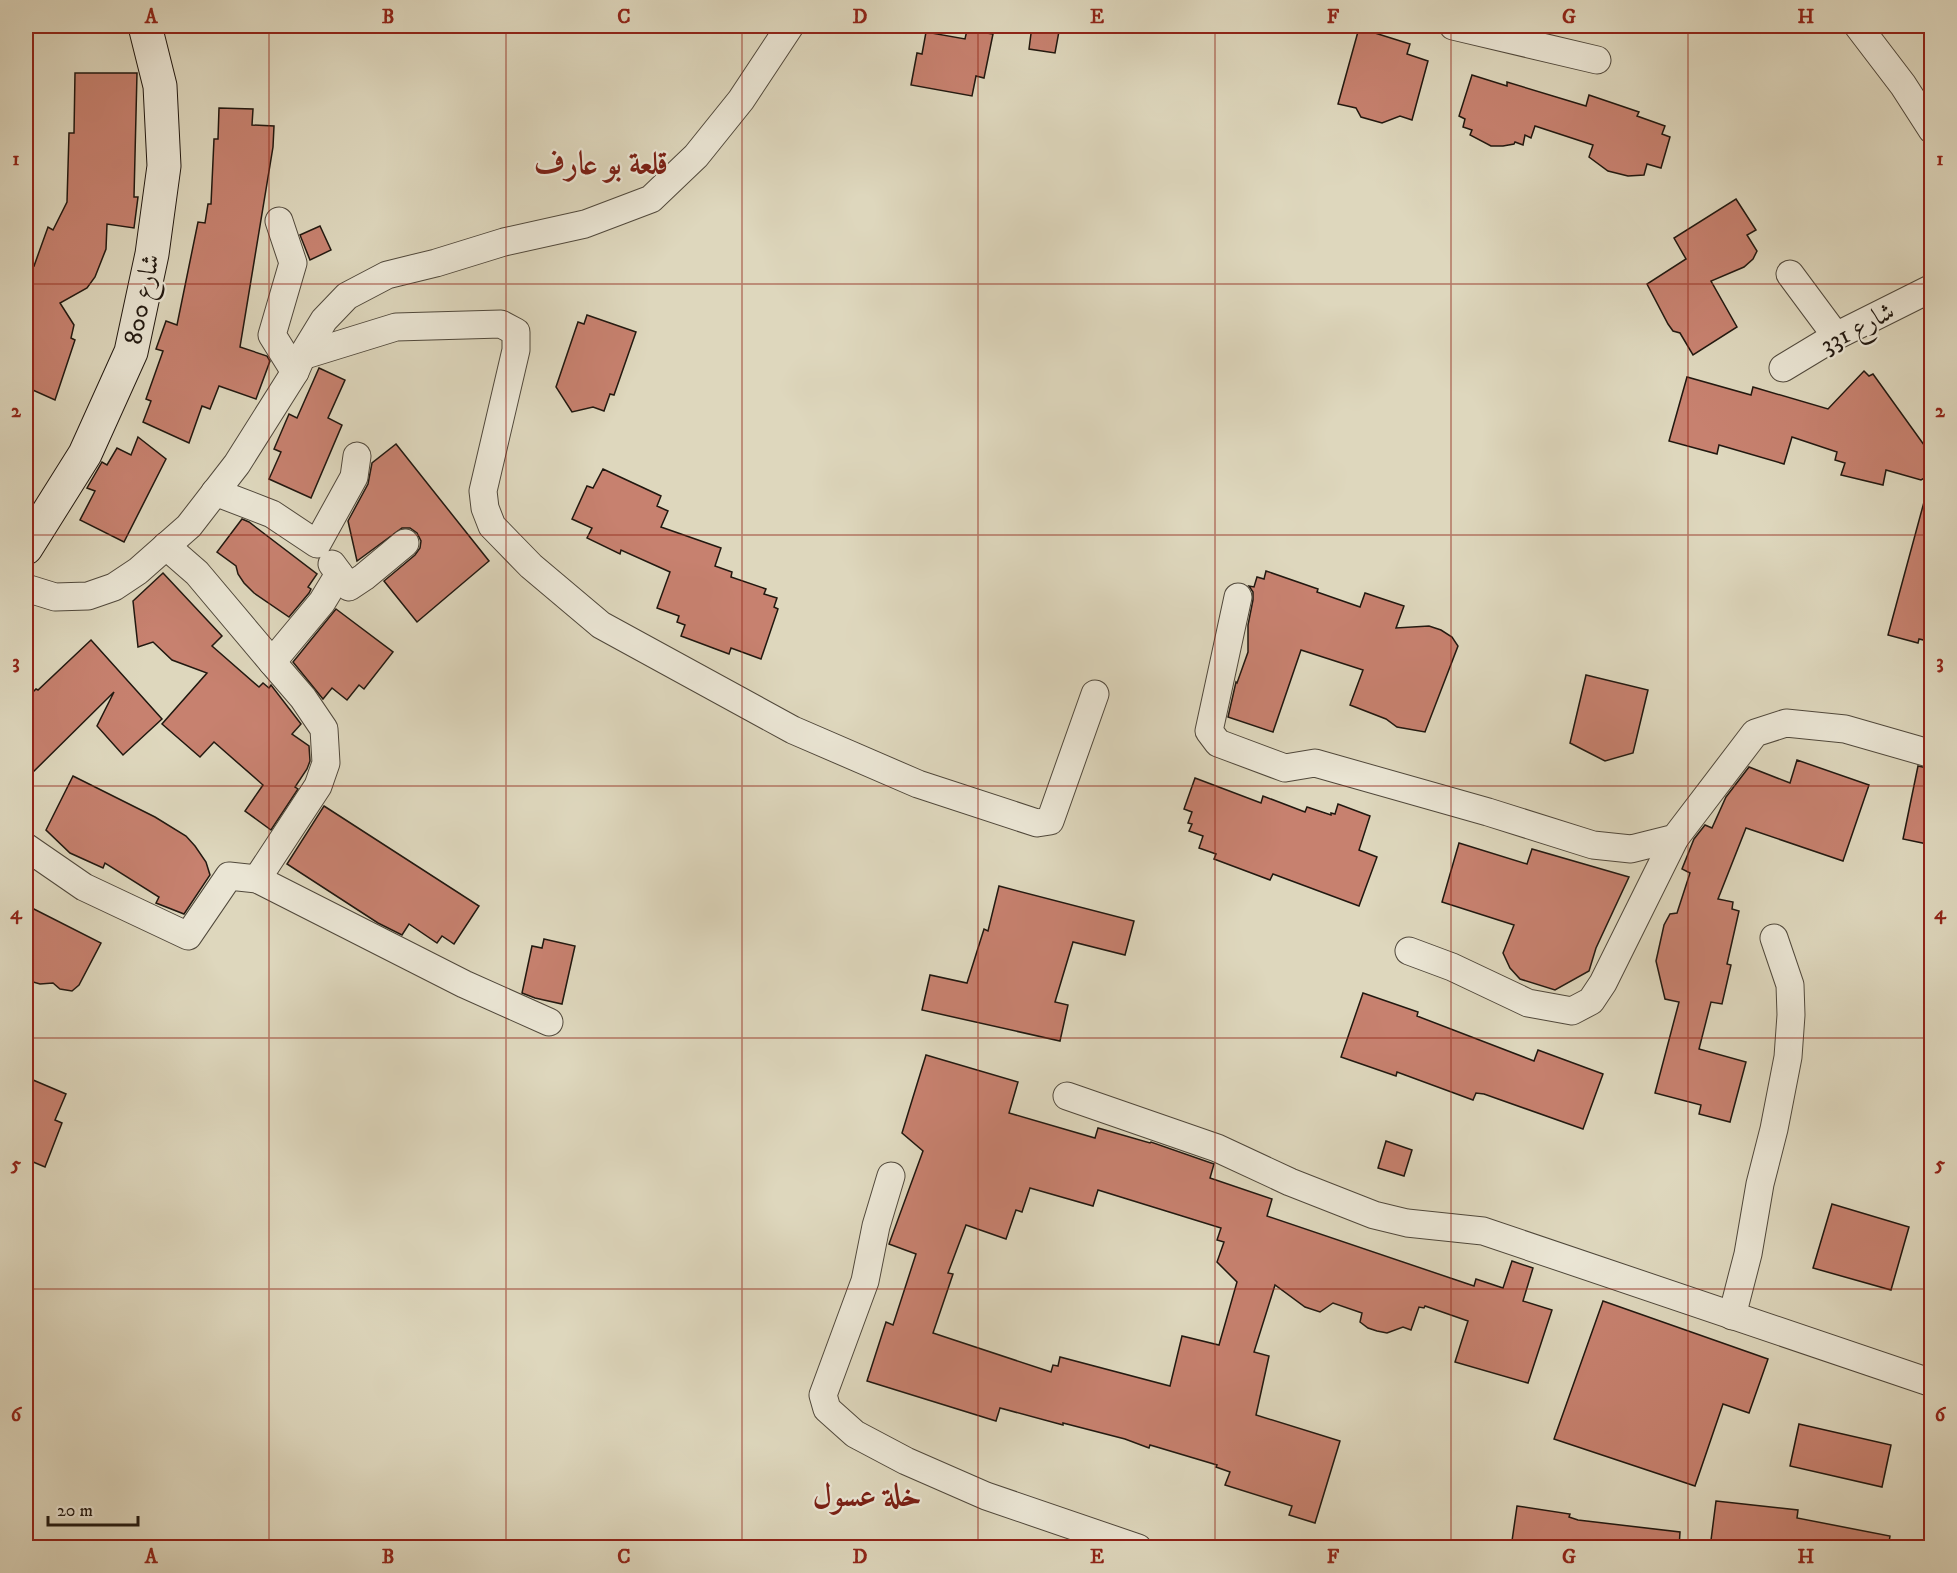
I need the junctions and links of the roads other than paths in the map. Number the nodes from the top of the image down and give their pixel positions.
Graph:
1 (145, 26) edge
2 (790, 26) edge
3 (1453, 26) edge
4 (1858, 26) edge
5 (1597, 60) dead end
6 (1932, 130) edge
7 (279, 221) dead end
8 (1790, 274) dead end
9 (1932, 288) edge
10 (1836, 336) junction
11 (298, 364) junction
12 (1783, 368) dead end
13 (357, 456) dead end
14 (215, 492) junction
15 (405, 543) dead end
16 (317, 544) junction
17 (166, 546) junction
18 (26, 548) edge
19 (339, 574) junction
20 (26, 588) edge
21 (1238, 597) dead end
22 (272, 662) junction
23 (1095, 694) dead end
24 (1932, 754) edge
25 (1675, 838) junction
26 (26, 847) edge
27 (257, 879) junction
28 (1774, 938) dead end
29 (1408, 951) dead end
30 (549, 1022) dead end
31 (1067, 1096) dead end
32 (891, 1176) dead end
33 (1732, 1316) junction
34 (1932, 1383) edge
35 (1138, 1548) edge

1 - 18 main road, شارع 800
2 - 11 street
3 - 5 street
4 - 6 street
7 - 11 street
8 - 10 street
9 - 10 street, شارع 331
10 - 12 street, شارع 331
11 - 14 street
11 - 23 street
13 - 16 street
14 - 16 street
14 - 17 street
15 - 19 street
16 - 19 street
17 - 20 street
17 - 22 street
19 - 22 street
21 - 25 street
22 - 27 street
24 - 25 street
25 - 29 street
26 - 27 street
27 - 30 street
28 - 33 street
31 - 33 street
32 - 35 street
33 - 34 street

